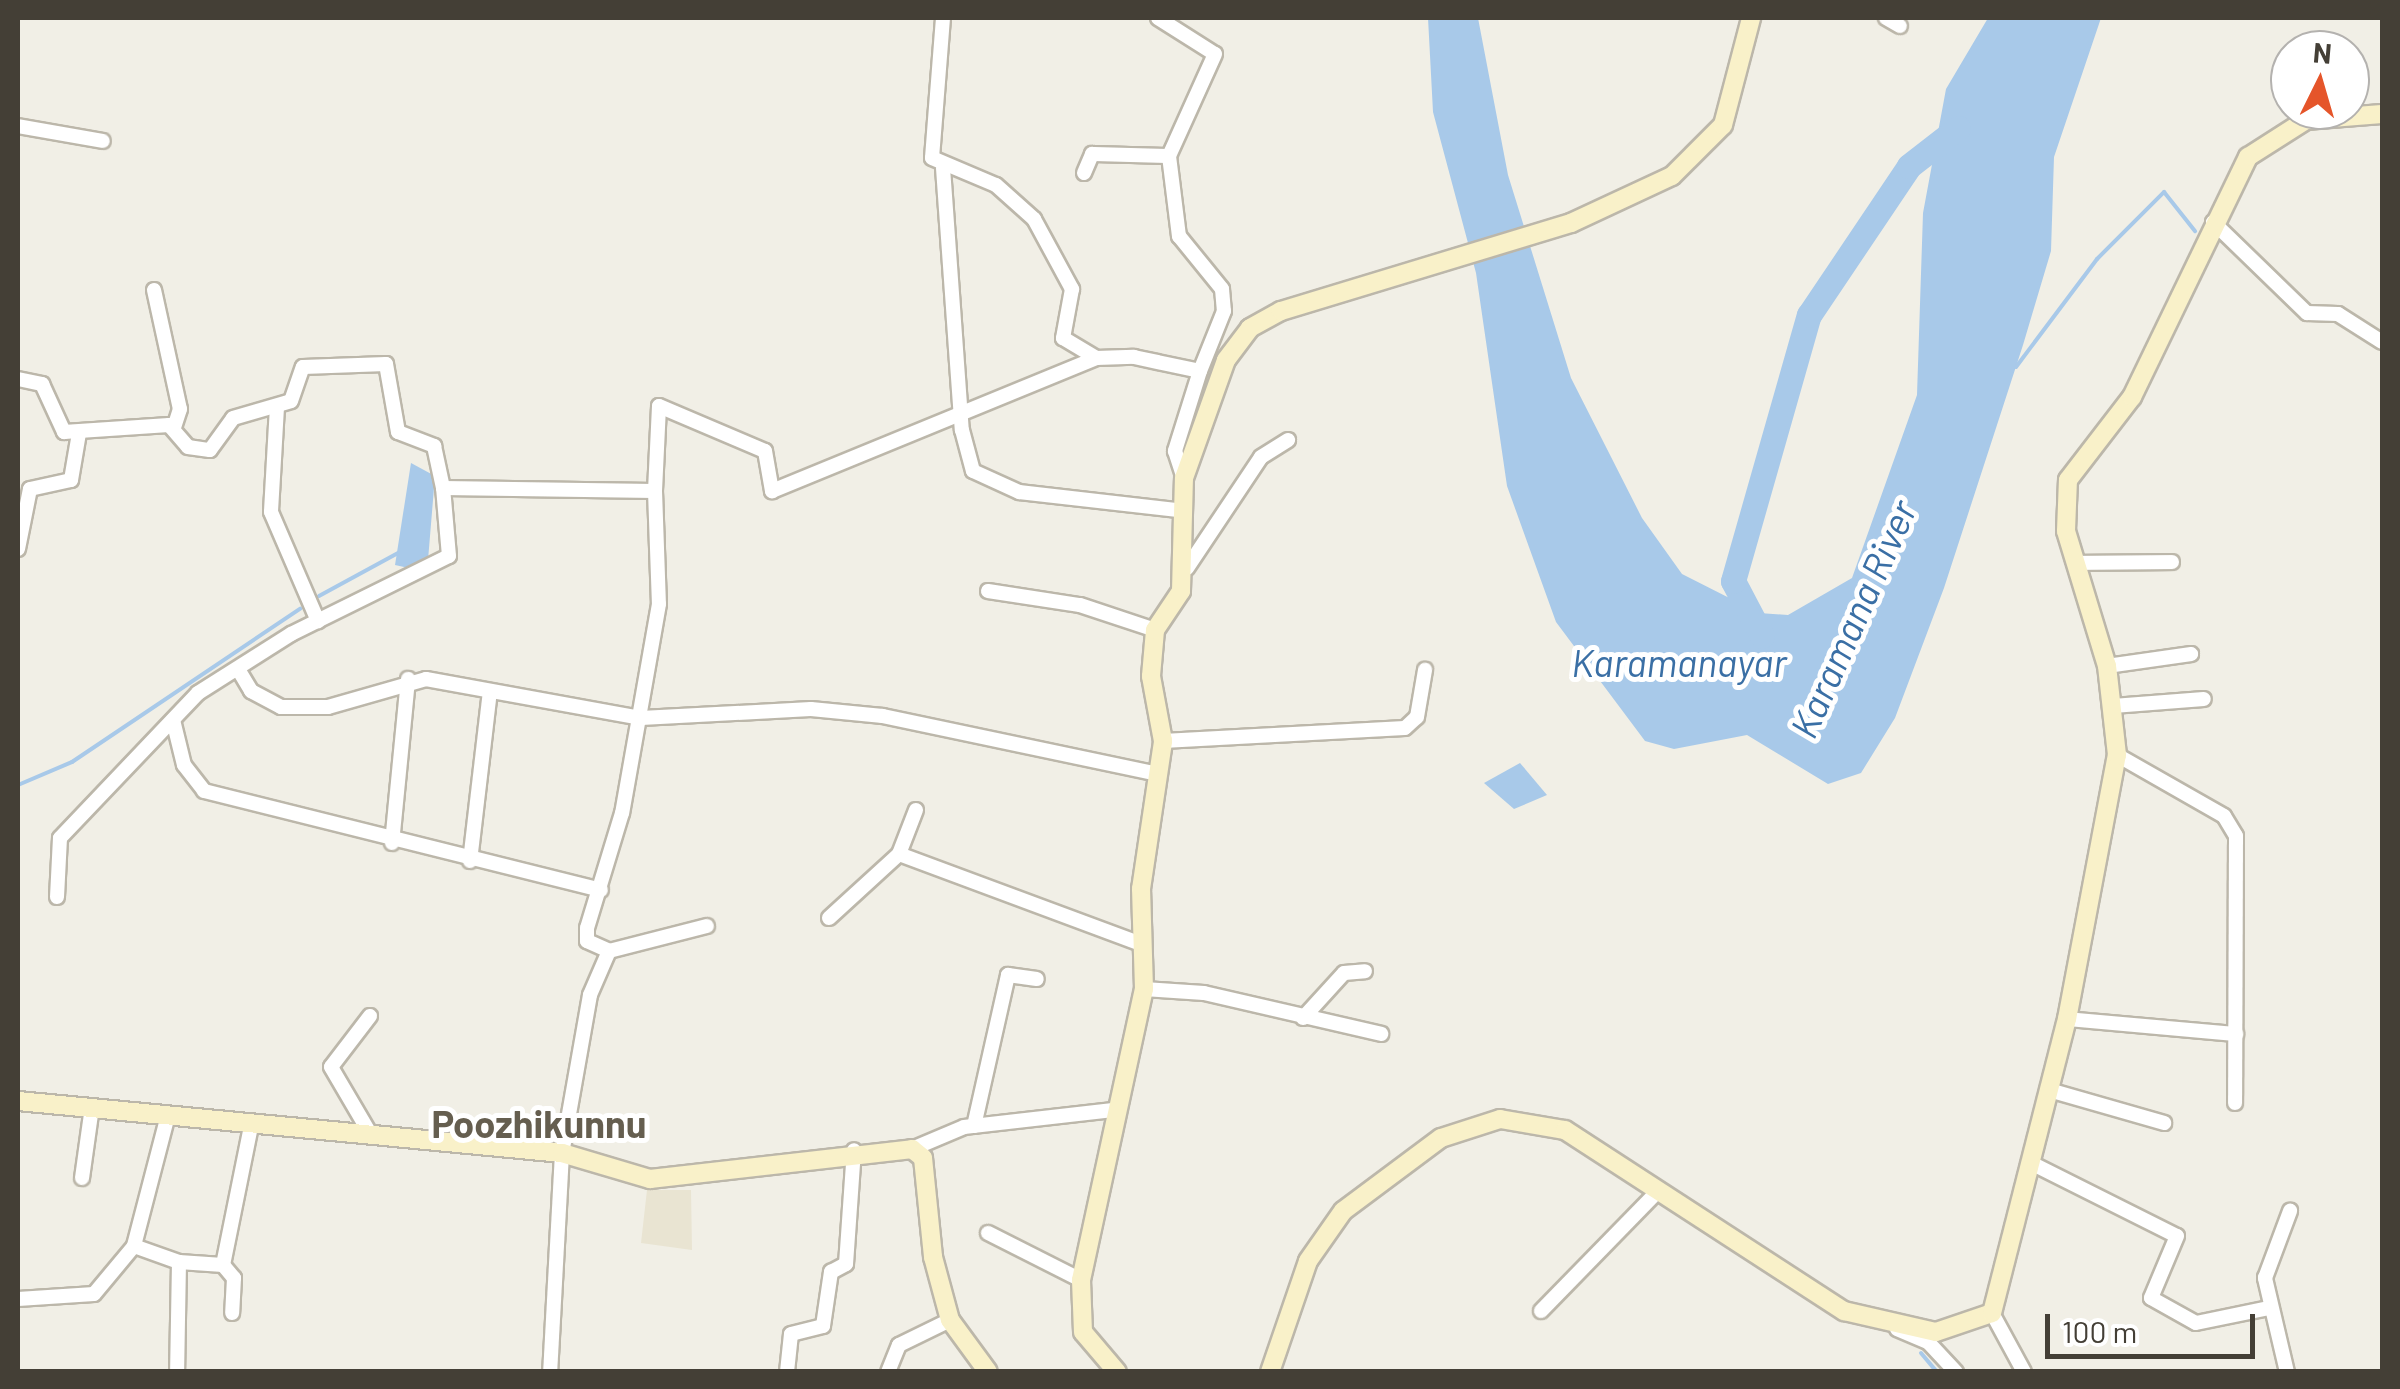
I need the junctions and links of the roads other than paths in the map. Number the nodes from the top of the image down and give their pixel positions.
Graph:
1 (943, 18) edge
2 (1158, 18) edge
3 (1750, 18) edge
4 (1886, 18) edge
5 (1900, 26) dead end
6 (2382, 114) edge
7 (18, 126) edge
8 (103, 141) dead end
9 (1169, 156) junction
10 (943, 168) junction
11 (1084, 173) dead end
12 (2213, 222) junction
13 (154, 290) dead end
14 (2382, 342) edge
15 (1096, 358) junction
16 (1200, 372) junction
17 (18, 379) edge
18 (277, 407) junction
19 (965, 412) junction
20 (174, 427) junction
21 (79, 433) junction
22 (1288, 440) dead end
23 (1184, 478) junction
24 (443, 488) junction
25 (655, 491) junction
26 (1178, 510) junction
27 (18, 548) edge
28 (2172, 562) dead end
29 (2074, 563) junction
30 (1187, 568) junction
31 (988, 591) dead end
32 (318, 622) junction
33 (1155, 630) junction
34 (2191, 654) dead end
35 (2107, 666) junction
36 (238, 669) junction
37 (1425, 670) dead end
38 (408, 679) junction
39 (490, 692) junction
40 (2204, 699) dead end
41 (2113, 706) junction
42 (641, 718) junction
43 (174, 720) junction
44 (1163, 740) junction
45 (2117, 755) junction
46 (1159, 774) junction
47 (916, 810) dead end
48 (392, 843) junction
49 (899, 854) junction
50 (470, 860) junction
51 (601, 890) junction
52 (58, 897) dead end
53 (829, 918) dead end
54 (708, 926) dead end
55 (1141, 944) junction
56 (608, 952) junction
57 (1365, 971) dead end
58 (1037, 979) dead end
59 (1144, 989) junction
60 (370, 1016) dead end
61 (1303, 1018) junction
62 (2068, 1019) junction
63 (1381, 1034) dead end
64 (2236, 1034) junction
65 (2049, 1090) junction
66 (18, 1101) edge
67 (2235, 1103) dead end
68 (92, 1107) junction
69 (1112, 1110) junction
70 (167, 1119) junction
71 (2164, 1122) dead end
72 (252, 1126) junction
73 (974, 1126) junction
74 (372, 1137) junction
75 (912, 1148) junction
76 (854, 1150) junction
77 (562, 1153) junction
78 (2031, 1164) junction
79 (82, 1178) dead end
80 (1657, 1192) junction
81 (2290, 1211) dead end
82 (988, 1233) dead end
83 (134, 1246) junction
84 (179, 1262) junction
85 (223, 1265) junction
86 (1081, 1280) junction
87 (18, 1299) edge
88 (2269, 1308) junction
89 (1541, 1311) dead end
90 (1992, 1312) junction
91 (232, 1313) dead end
92 (950, 1320) junction
93 (1896, 1328) junction
94 (176, 1372) edge
95 (550, 1372) edge
96 (787, 1372) edge
97 (888, 1372) edge
98 (988, 1372) edge
99 (1116, 1372) edge
100 (1270, 1372) edge
101 (1956, 1372) edge
102 (2024, 1372) edge
103 (2286, 1372) edge

1 - 10 street
2 - 9 street
3 - 23 main road
4 - 5 street
6 - 12 main road
7 - 8 street
9 - 11 street
9 - 16 street
10 - 15 street
10 - 19 street
12 - 14 street
12 - 29 main road
13 - 20 street
15 - 16 street
15 - 19 street
16 - 23 street
17 - 21 street
18 - 20 street
18 - 24 street
18 - 32 street
19 - 25 street
19 - 26 street
20 - 21 street
21 - 27 street
22 - 30 street
23 - 26 main road
24 - 25 street
24 - 32 street
25 - 42 street
26 - 30 main road
28 - 29 street
29 - 35 main road
30 - 33 main road
31 - 33 street
32 - 36 street
33 - 44 main road
34 - 35 street
35 - 41 main road
36 - 38 street
36 - 43 street
37 - 44 street
38 - 39 street
38 - 48 street
39 - 42 street
39 - 50 street
40 - 41 street
41 - 45 main road
42 - 46 street
42 - 51 street
43 - 48 street
43 - 52 street
44 - 46 main road
45 - 62 main road
45 - 64 street
46 - 55 main road
47 - 49 street
48 - 50 street
49 - 53 street
49 - 55 street
50 - 51 street
51 - 56 street
54 - 56 street
55 - 59 main road
56 - 77 street
57 - 61 street
58 - 73 street
59 - 61 street
59 - 69 main road
60 - 74 street
61 - 63 street
62 - 64 street
62 - 65 main road
64 - 67 street
65 - 71 street
65 - 78 main road
66 - 68 main road
68 - 70 main road
68 - 79 street
69 - 73 street
69 - 86 main road
70 - 72 main road
70 - 83 street
72 - 74 main road
72 - 85 street
73 - 75 street
74 - 77 main road
75 - 76 main road
75 - 92 main road
76 - 77 main road
76 - 96 street
77 - 95 street
78 - 88 street
78 - 90 main road
80 - 89 street
80 - 93 main road
80 - 100 main road
81 - 88 street
82 - 86 street
83 - 84 street
83 - 87 street
84 - 85 street
84 - 94 street
85 - 91 street
86 - 99 main road
88 - 103 street
90 - 93 main road
90 - 102 street
92 - 97 street
92 - 98 main road
93 - 101 street

